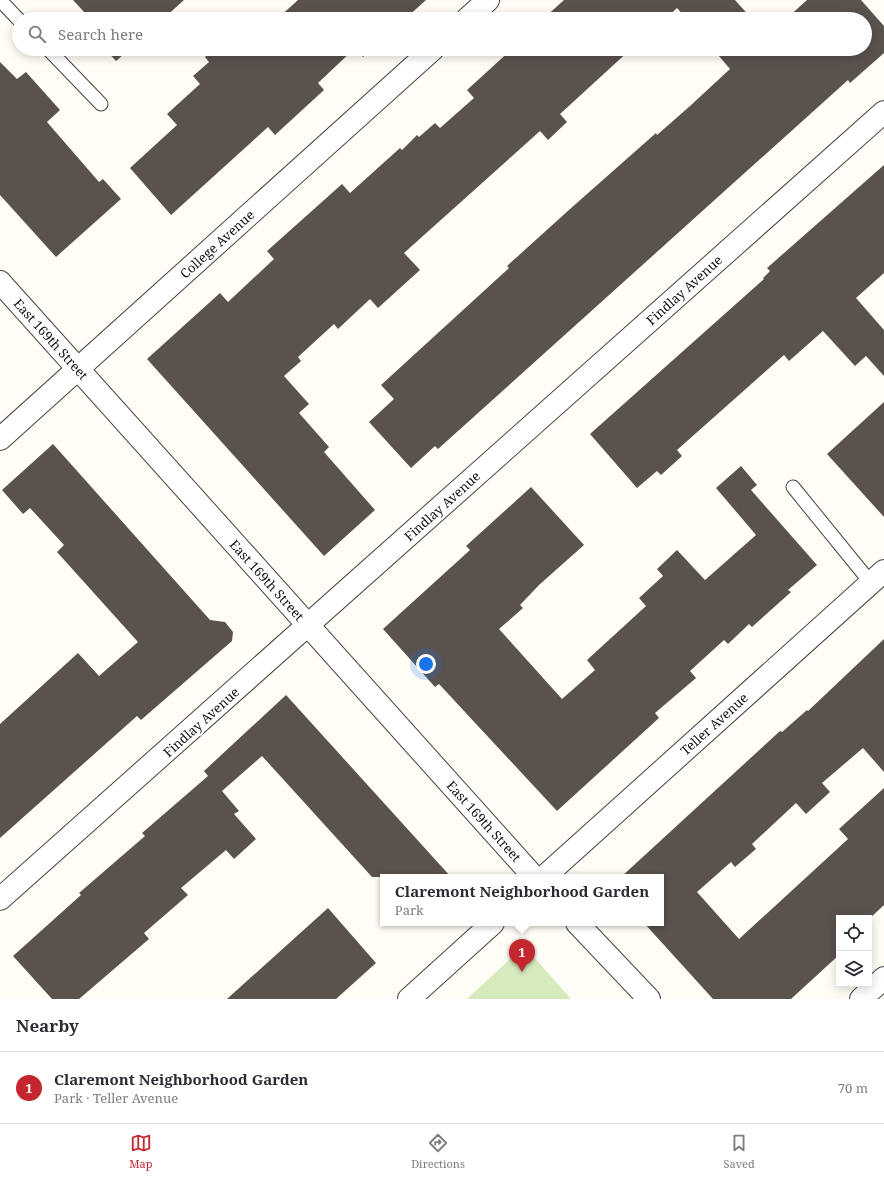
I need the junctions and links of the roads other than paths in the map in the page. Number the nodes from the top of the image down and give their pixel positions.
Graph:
1 (0, 0) edge
2 (488, 0) edge
3 (474, 12) edge
4 (12, 13) edge
5 (55, 56) edge
6 (425, 56) edge
7 (101, 104) dead end
8 (884, 112) edge
9 (0, 282) edge
10 (78, 369) junction
11 (0, 439) edge
12 (793, 487) dead end
13 (878, 577) edge
14 (308, 625) junction
15 (531, 874) edge
16 (547, 874) edge
17 (0, 900) edge
18 (490, 926) edge
19 (580, 926) edge
20 (884, 978) edge
21 (409, 999) edge
22 (649, 999) edge
23 (862, 999) edge

1 - 4 lane
2 - 3 street
5 - 7 lane
6 - 10 street, College Avenue
8 - 14 street, Findlay Avenue
9 - 10 street, East 169th Street
10 - 11 street, College Avenue
10 - 14 street, East 169th Street
12 - 13 lane
13 - 16 street, Teller Avenue
14 - 15 street, East 169th Street
14 - 17 street, Findlay Avenue
18 - 21 street
19 - 22 street
20 - 23 street

